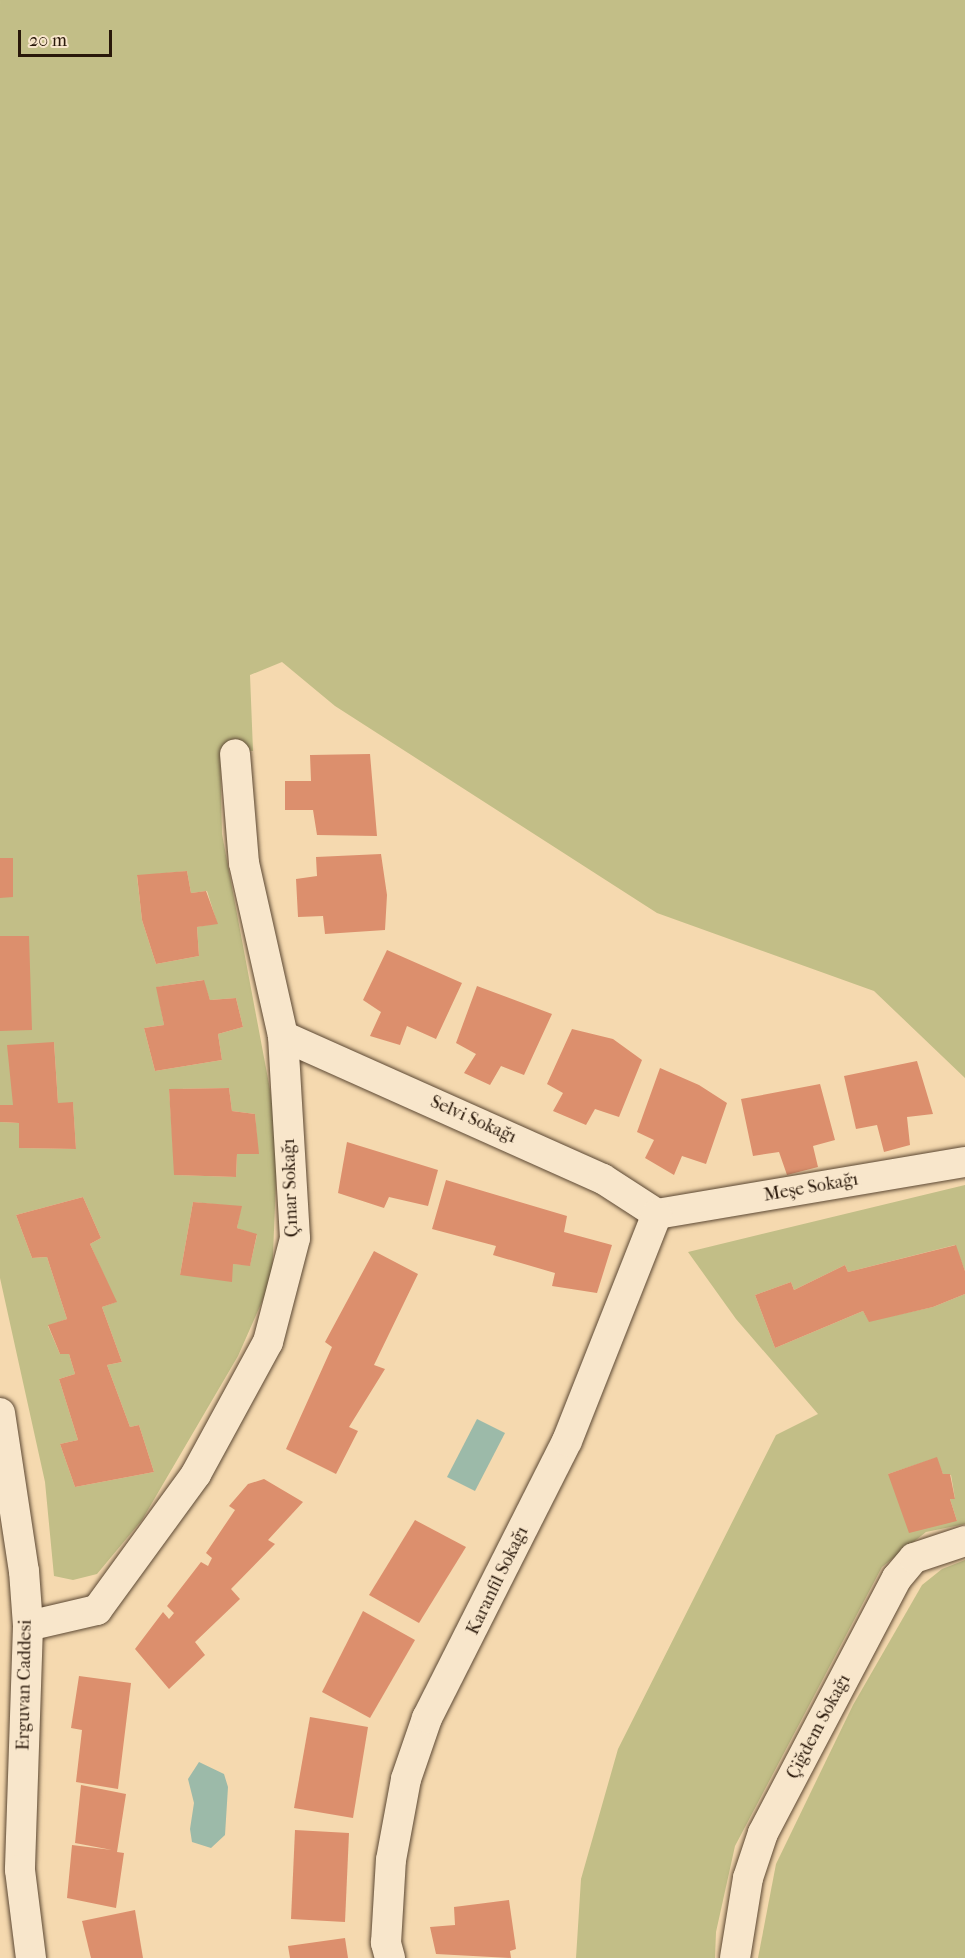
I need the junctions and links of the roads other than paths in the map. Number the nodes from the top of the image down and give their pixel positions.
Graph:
1 (234, 754) dead end
2 (283, 1036) junction
3 (965, 1162) edge
4 (657, 1214) junction
5 (0, 1413) edge
6 (965, 1541) edge
7 (28, 1626) junction
8 (31, 1958) edge
9 (390, 1958) edge
10 (735, 1958) edge

1 - 2 street, Çınar Sokağı
2 - 4 street, Selvi Sokağı
2 - 7 street, Çınar Sokağı
3 - 4 street, Meşe Sokağı
4 - 9 street, Karanfil Sokağı
5 - 7 street, Erguvan Caddesi
6 - 10 street, Çiğdem Sokağı
7 - 8 street, Erguvan Caddesi

